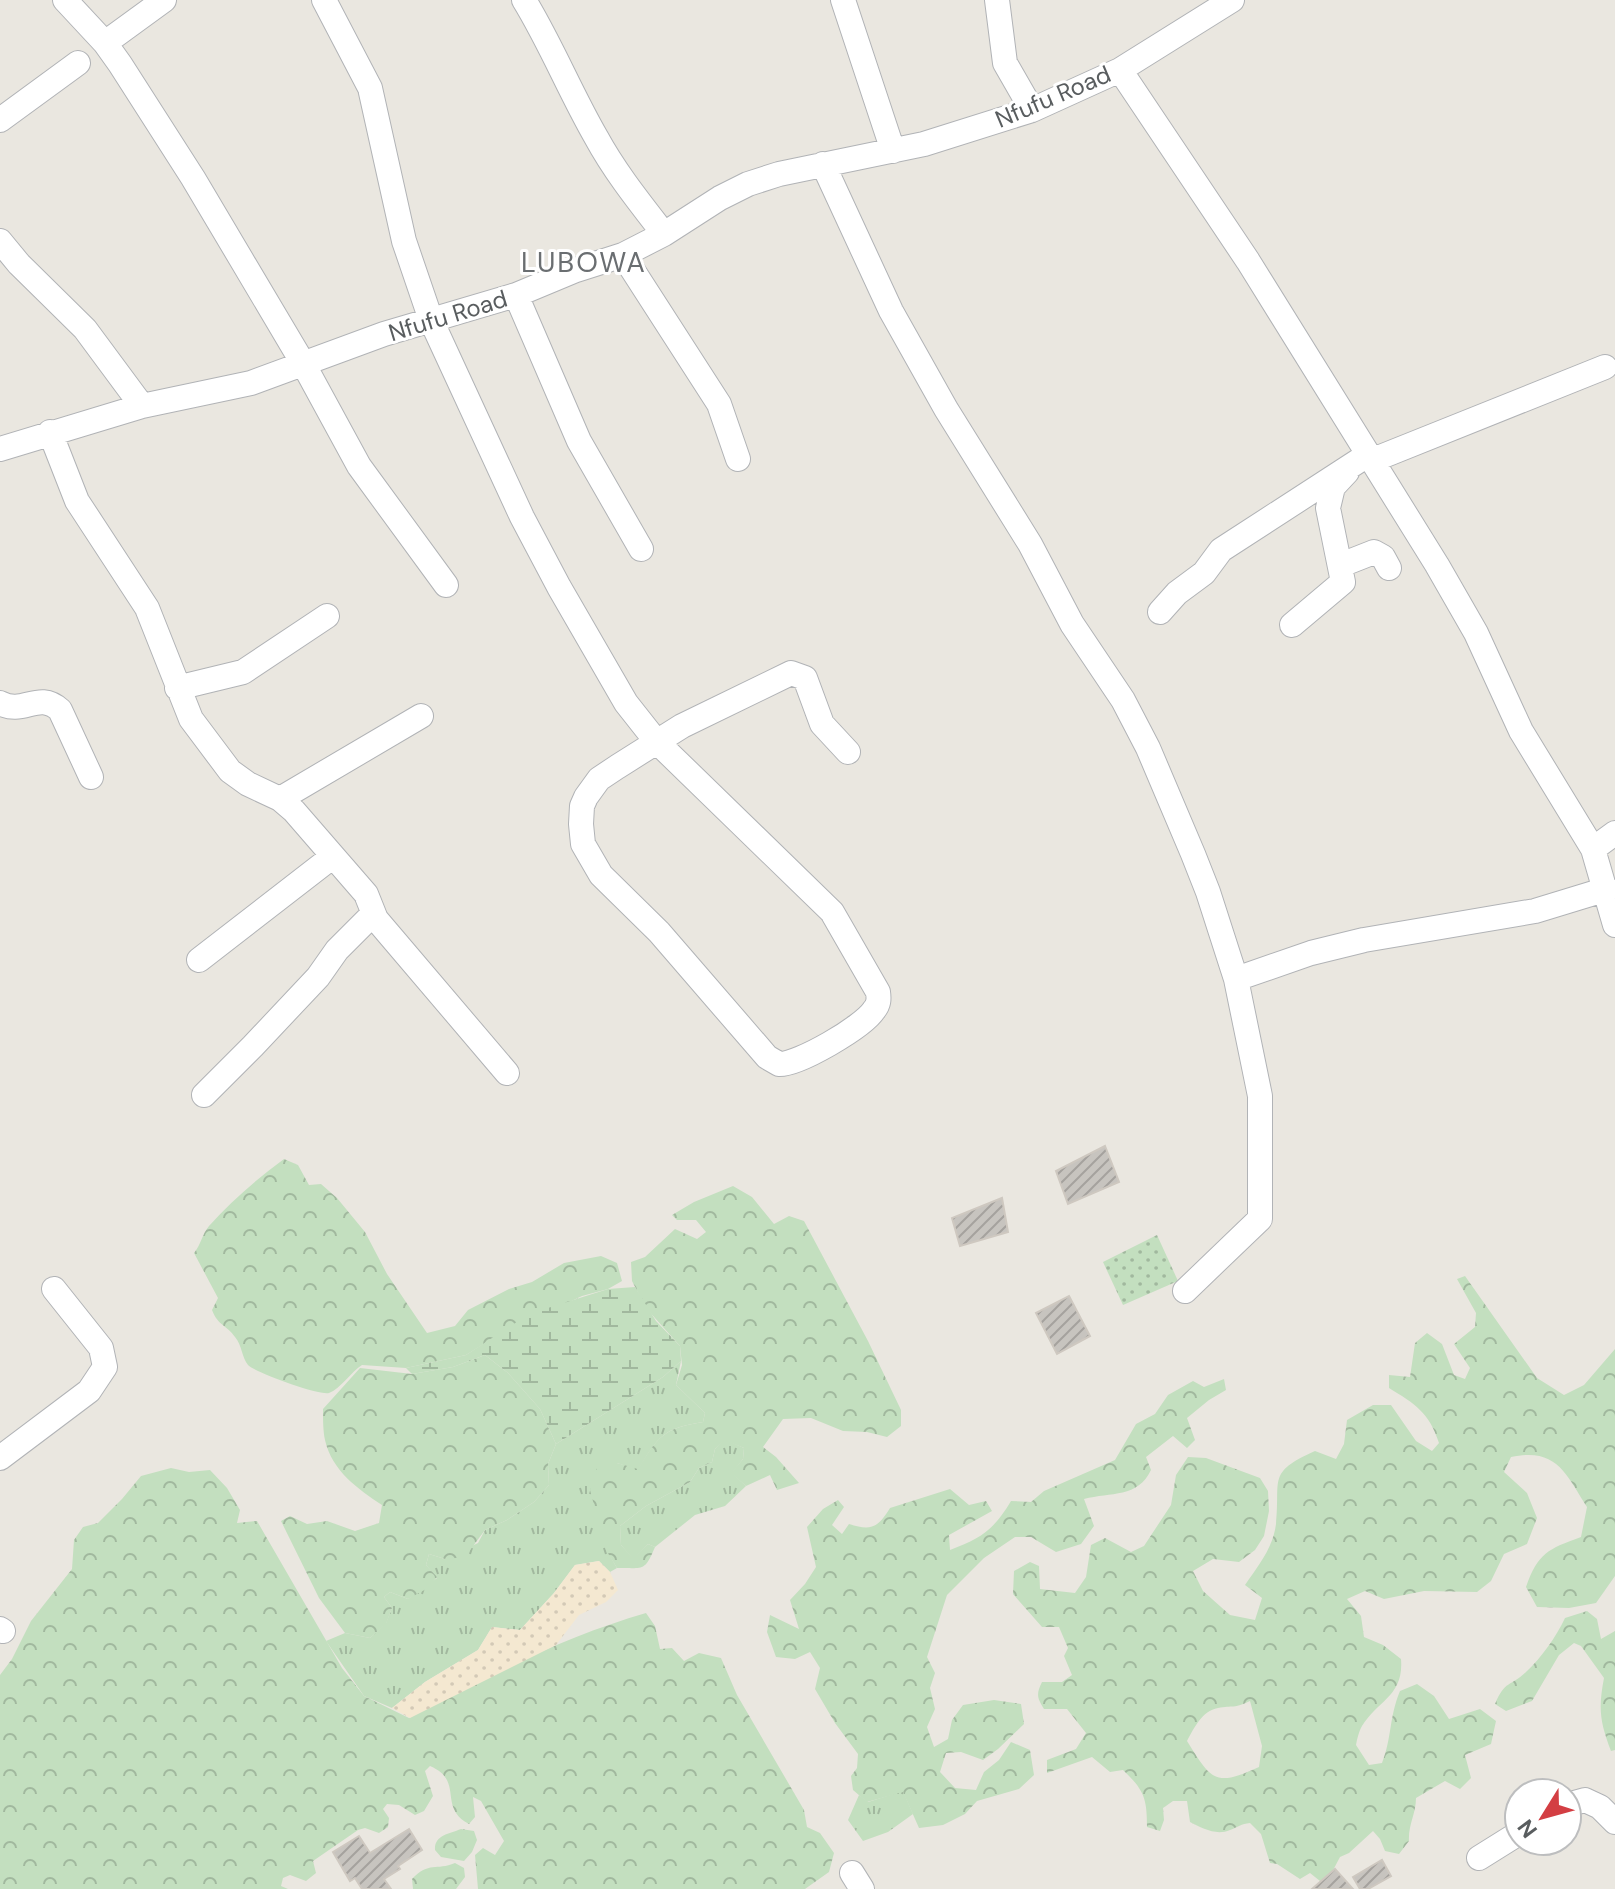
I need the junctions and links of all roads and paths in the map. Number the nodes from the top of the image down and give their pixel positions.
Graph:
1 (65, 0) edge
2 (164, 0) edge
3 (324, 0) edge
4 (524, 0) edge
5 (843, 0) edge
6 (997, 0) edge
7 (1232, 0) edge
8 (105, 43) junction
9 (78, 63) dead end
10 (1120, 70) junction
11 (1032, 110) junction
12 (0, 120) edge
13 (893, 151) junction
14 (823, 164) junction
15 (664, 234) junction
16 (0, 241) edge
17 (623, 255) junction
18 (516, 295) junction
19 (431, 320) junction
20 (304, 365) junction
21 (1605, 367) dead end
22 (142, 406) junction
23 (50, 432) junction
24 (0, 449) edge
25 (738, 459) dead end
26 (1365, 460) junction
27 (641, 549) dead end
28 (1341, 565) junction
29 (1389, 568) dead end
30 (446, 585) dead end
31 (1160, 612) dead end
32 (327, 616) dead end
33 (1292, 625) dead end
34 (177, 688) junction
35 (0, 703) edge
36 (421, 716) dead end
37 (656, 741) junction
38 (848, 752) dead end
39 (91, 777) dead end
40 (280, 799) junction
41 (1615, 833) edge
42 (1593, 849) junction
43 (332, 857) junction
44 (1607, 889) junction
45 (373, 914) junction
46 (1615, 925) edge
47 (199, 960) dead end
48 (1236, 979) junction
49 (507, 1073) dead end
50 (204, 1095) dead end
51 (54, 1289) dead end
52 (1185, 1291) dead end
53 (0, 1458) edge
54 (1583, 1801) edge
55 (1615, 1822) edge
56 (1503, 1843) edge
57 (1479, 1858) dead end

1 - 8 street
2 - 8 street
3 - 19 street
4 - 15 street
5 - 13 street
6 - 11 street
7 - 10 street, Nfufu Road
8 - 20 street
9 - 12 street
10 - 11 street, Nfufu Road
10 - 26 street
11 - 13 street, Nfufu Road
13 - 14 street, Nfufu Road
14 - 15 street, Nfufu Road
14 - 48 street
15 - 17 street, Nfufu Road
16 - 22 street
17 - 18 street, Nfufu Road
17 - 25 street
18 - 19 street, Nfufu Road
18 - 27 street
19 - 20 street, Nfufu Road
19 - 37 street
20 - 22 street, Nfufu Road
20 - 30 street
21 - 26 street
22 - 23 street, Nfufu Road
23 - 24 street, Nfufu Road
23 - 34 street
26 - 28 street
26 - 31 street
26 - 42 street
28 - 29 street
28 - 33 street
32 - 34 street
34 - 40 street
35 - 39 street
36 - 40 street
37 - 37 street
37 - 38 street
40 - 43 street
41 - 42 street
42 - 44 street
43 - 45 street
43 - 47 street
44 - 46 street
44 - 48 street
45 - 49 street
45 - 50 street
48 - 52 street
51 - 53 street
54 - 55 street
56 - 57 street

